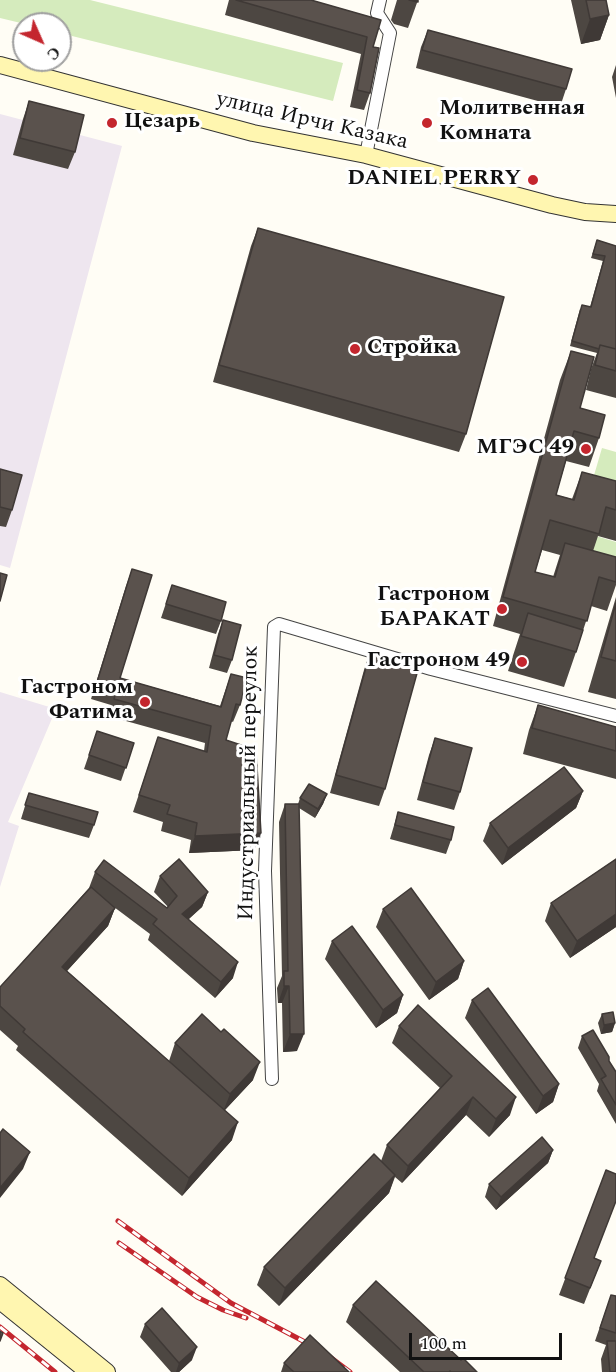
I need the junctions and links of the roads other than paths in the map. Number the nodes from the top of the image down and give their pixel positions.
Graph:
1 (380, 0) edge
2 (0, 65) edge
3 (366, 155) junction
4 (616, 214) edge
5 (616, 716) edge
6 (272, 1079) dead end
7 (0, 1285) edge
8 (0, 1301) edge
9 (88, 1372) edge
10 (107, 1372) edge

1 - 3 street
2 - 3 main road, улица Ирчи Казака
3 - 4 main road, улица Ирчи Казака
5 - 6 street, Индустриальный переулок
7 - 10 main road
8 - 9 main road

